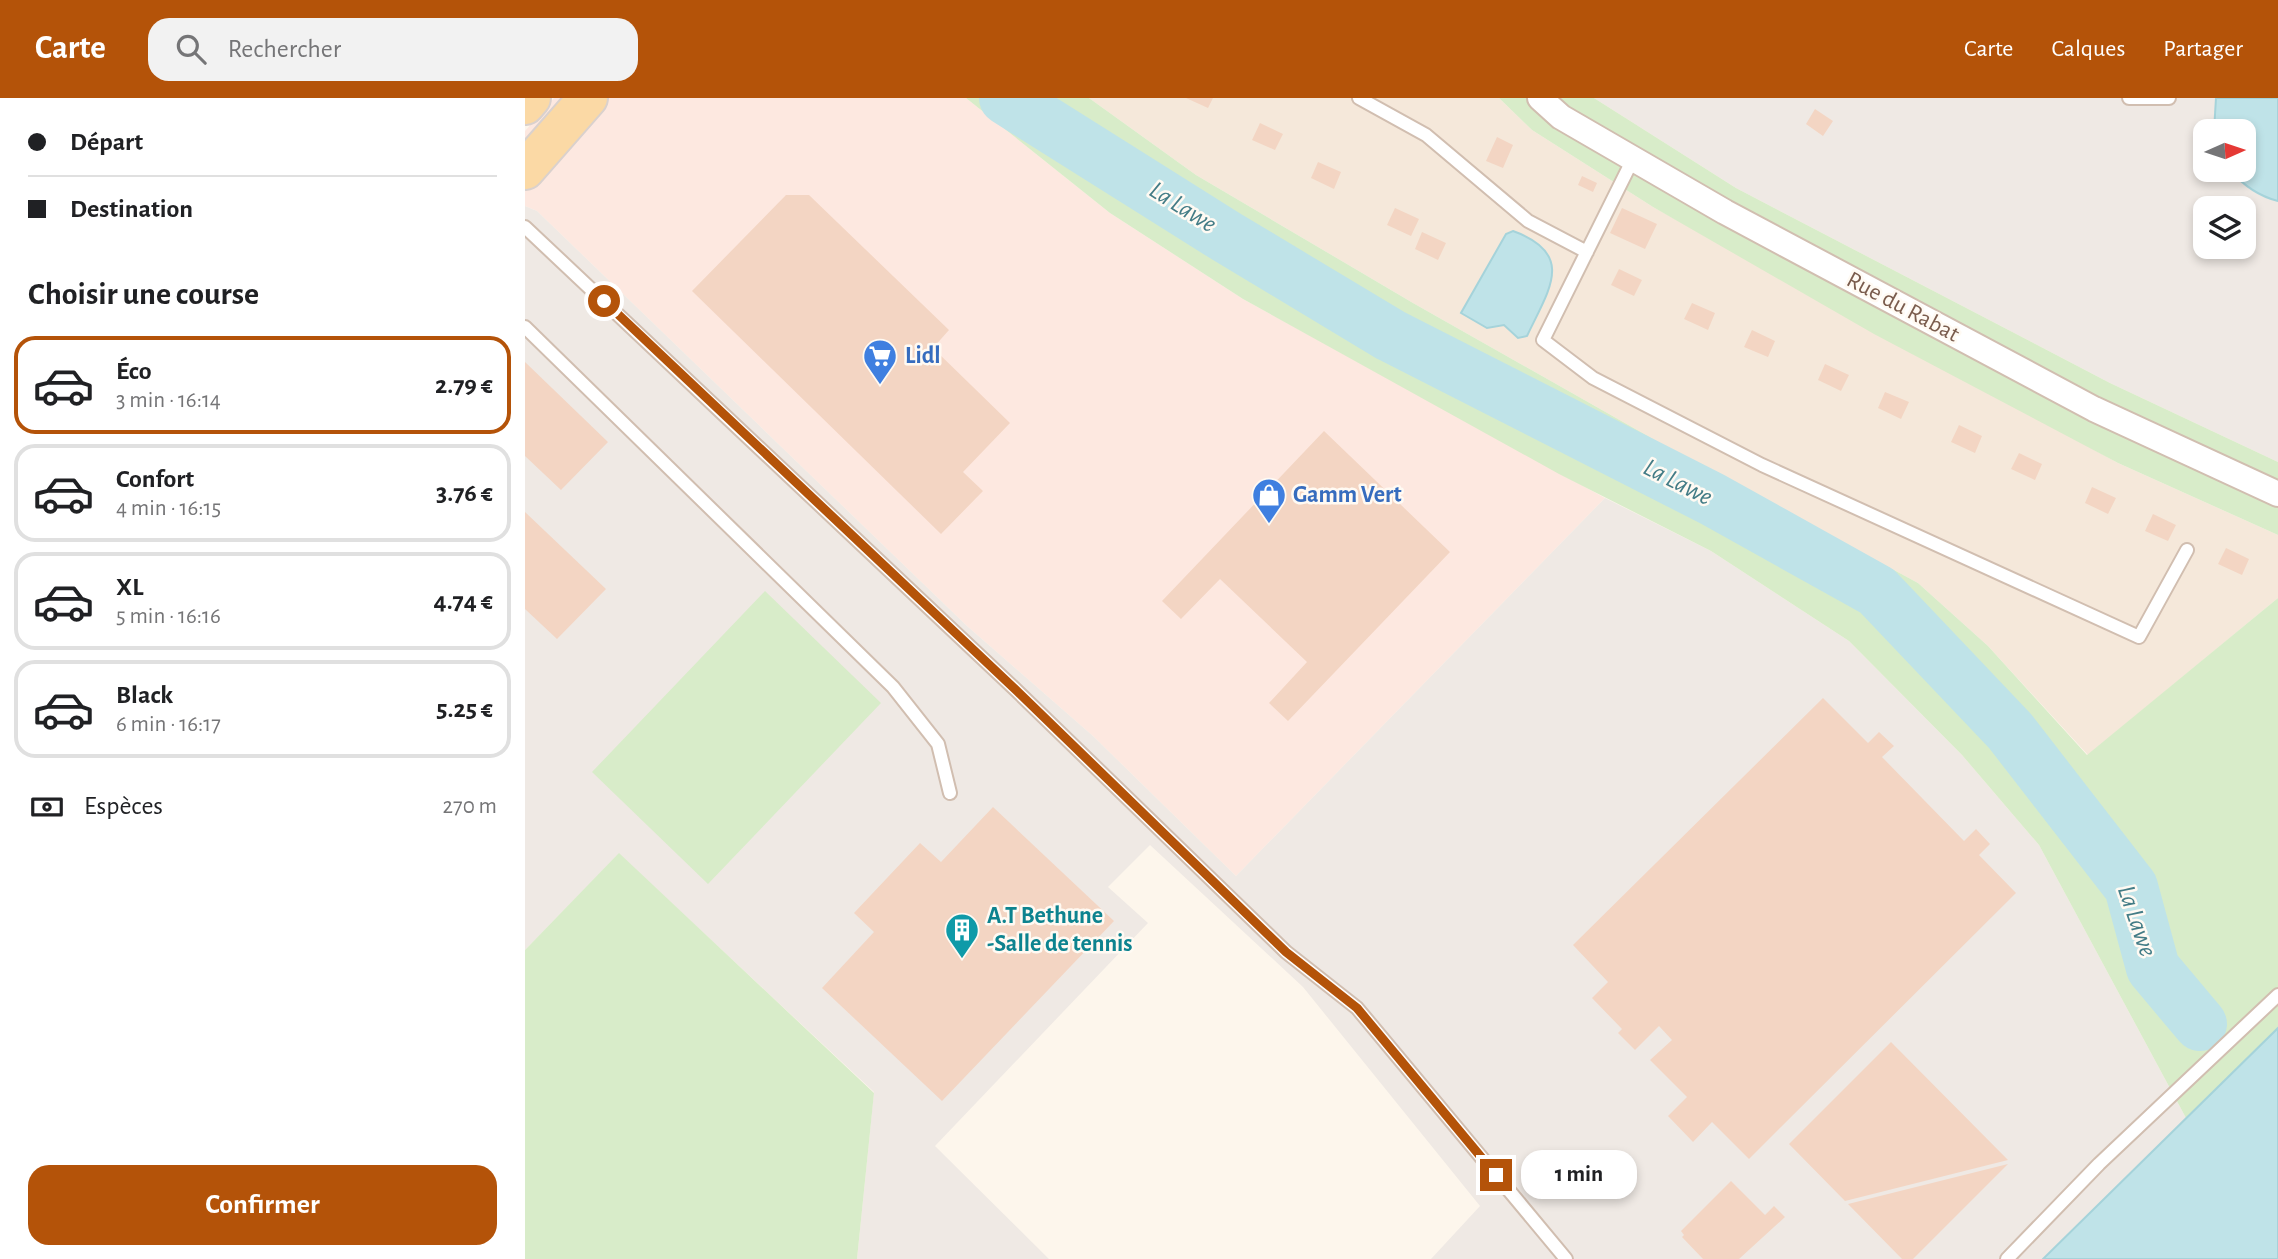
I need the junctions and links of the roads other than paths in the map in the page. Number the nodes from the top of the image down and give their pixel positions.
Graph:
1 (531, 98) edge
2 (588, 98) edge
3 (1359, 98) edge
4 (1540, 98) edge
5 (2129, 98) edge
6 (2169, 98) edge
7 (525, 105) edge
8 (1633, 159) junction
9 (525, 170) edge
10 (525, 227) edge
11 (1587, 252) junction
12 (525, 327) edge
13 (2278, 494) edge
14 (2187, 550) dead end
15 (950, 793) dead end
16 (2278, 995) edge
17 (1566, 1259) edge
18 (2007, 1259) edge

1 - 7 main road
2 - 9 main road
3 - 11 lane
4 - 8 street, Rue du Rabat
5 - 6 lane
8 - 11 lane
8 - 13 street, Rue du Rabat
10 - 17 lane
11 - 14 lane
12 - 15 lane
16 - 18 lane

